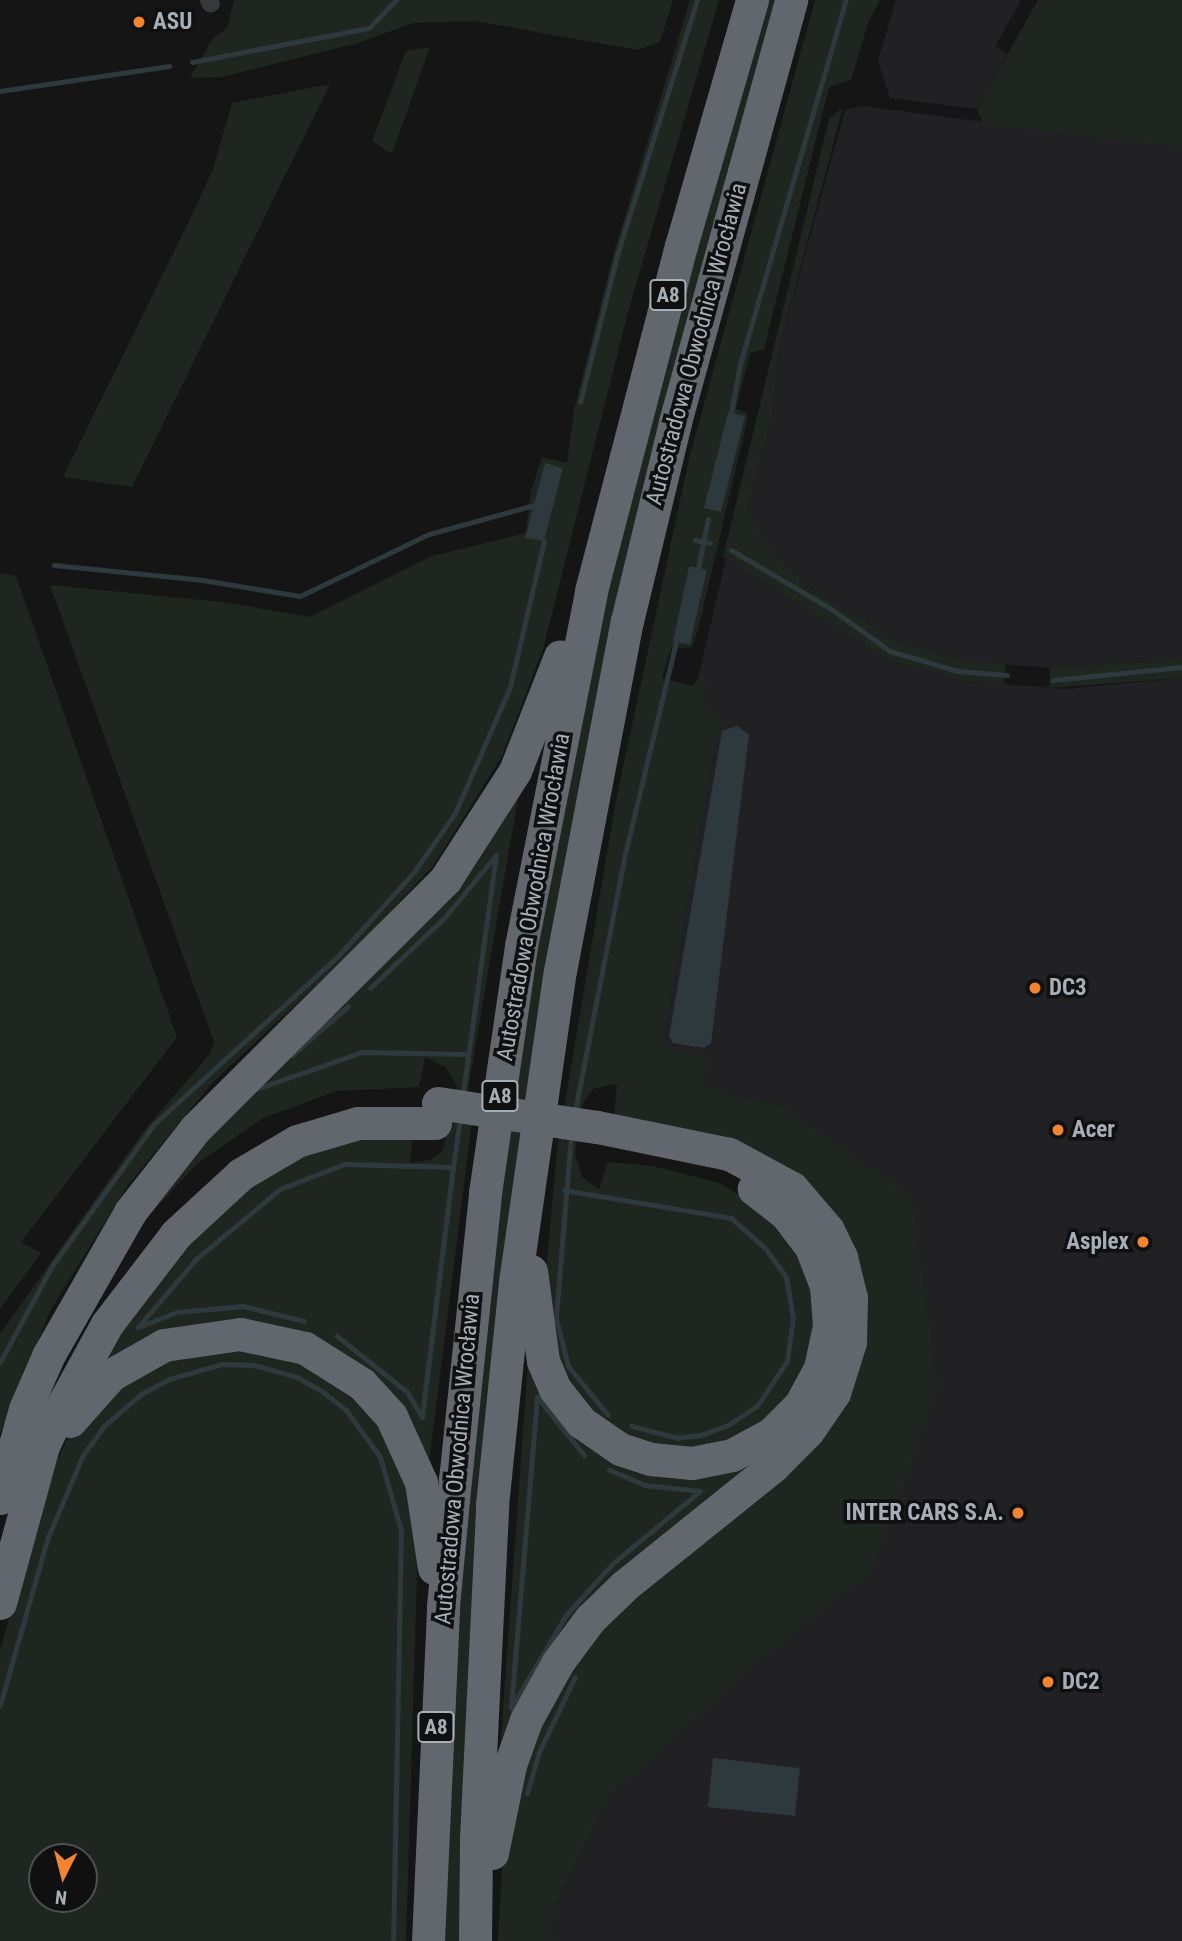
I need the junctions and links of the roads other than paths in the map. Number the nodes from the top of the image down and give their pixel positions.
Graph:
1 (752, 0) edge
2 (791, 0) edge
3 (592, 591) junction
4 (437, 1113) junction
5 (596, 1137) junction
6 (527, 1196) junction
7 (12, 1462) junction
8 (14, 1499) edge
9 (0, 1603) edge
10 (443, 1606) junction
11 (428, 1941) edge
12 (475, 1941) edge

1 - 3 highway, Autostradowa Obwodnica Wrocławia / A8
2 - 6 highway, Autostradowa Obwodnica Wrocławia / A8
3 - 7 highway
3 - 10 highway, Autostradowa Obwodnica Wrocławia / A8
4 - 5 highway
4 - 7 highway
4 - 8 highway
5 - 6 highway
5 - 12 highway
6 - 12 highway, Autostradowa Obwodnica Wrocławia / A8
7 - 8 highway
8 - 9 highway
8 - 10 highway
10 - 11 highway, Autostradowa Obwodnica Wrocławia / A8

